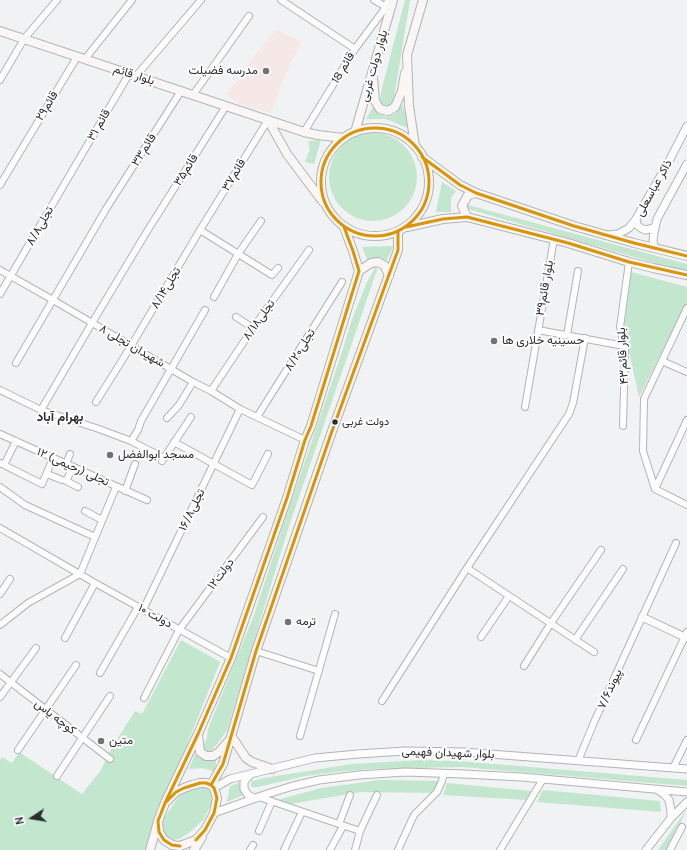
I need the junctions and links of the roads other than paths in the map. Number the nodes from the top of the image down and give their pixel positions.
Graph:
1 (57, 0) edge
2 (132, 0) edge
3 (201, 0) edge
4 (281, 0) edge
5 (374, 0) edge
6 (388, 0) edge
7 (393, 0) edge
8 (423, 0) edge
9 (386, 7) junction
10 (249, 16) dead end
11 (0, 30) edge
12 (24, 39) junction
13 (354, 49) junction
14 (408, 55) junction
15 (81, 58) junction
16 (372, 71) junction
17 (132, 75) junction
18 (0, 80) edge
19 (181, 91) junction
20 (192, 95) junction
21 (226, 106) junction
22 (268, 120) junction
23 (687, 126) edge
24 (304, 132) junction
25 (355, 132) junction
26 (343, 138) junction
27 (415, 146) junction
28 (422, 157) junction
29 (687, 164) edge
30 (70, 176) joint
31 (0, 185) edge
32 (476, 193) junction
33 (327, 208) junction
34 (467, 217) junction
35 (636, 219) junction
36 (260, 221) dead end
37 (344, 227) junction
38 (406, 227) junction
39 (655, 227) junction
40 (200, 230) junction
41 (398, 231) junction
42 (608, 235) junction
43 (554, 239) junction
44 (654, 248) junction
45 (309, 250) dead end
46 (238, 254) junction
47 (687, 256) edge
48 (629, 262) junction
49 (278, 268) dead end
50 (0, 270) edge
51 (359, 271) junction
52 (578, 271) dead end
53 (687, 275) edge
54 (11, 276) junction
55 (389, 276) junction
56 (342, 282) dead end
57 (0, 294) edge
58 (214, 297) dead end
59 (53, 300) junction
60 (687, 308) edge
61 (205, 310) dead end
62 (236, 317) dead end
63 (92, 323) junction
64 (253, 328) junction
65 (538, 330) junction
66 (567, 335) junction
67 (585, 338) junction
68 (131, 346) junction
69 (624, 346) junction
70 (662, 361) junction
71 (16, 363) dead end
72 (171, 369) junction
73 (687, 372) edge
74 (193, 382) junction
75 (0, 390) edge
76 (211, 391) junction
77 (96, 402) dead end
78 (525, 407) dead end
79 (240, 409) junction
80 (40, 410) junction
81 (191, 417) dead end
82 (166, 418) dead end
83 (257, 418) junction
84 (687, 420) edge
85 (623, 426) dead end
86 (0, 434) edge
87 (305, 440) junction
88 (16, 441) junction
89 (131, 441) junction
90 (174, 442) junction
91 (70, 454) dead end
92 (268, 454) dead end
93 (53, 458) junction
94 (2, 464) edge
95 (66, 464) junction
96 (135, 464) dead end
97 (214, 464) junction
98 (73, 467) junction
99 (47, 474) junction
100 (62, 480) dead end
101 (0, 487) edge
102 (78, 487) dead end
103 (116, 487) junction
104 (654, 489) junction
105 (126, 491) junction
106 (147, 500) dead end
107 (687, 505) edge
108 (85, 511) dead end
109 (263, 518) dead end
110 (102, 520) junction
111 (0, 528) edge
112 (95, 537) junction
113 (676, 543) dead end
114 (601, 550) dead end
115 (467, 568) junction
116 (623, 569) dead end
117 (80, 574) junction
118 (10, 578) dead end
119 (95, 583) junction
120 (0, 594) edge
121 (509, 596) junction
122 (141, 608) junction
123 (335, 614) dead end
124 (642, 617) junction
125 (551, 623) junction
126 (0, 625) edge
127 (179, 630) junction
128 (686, 636) edge
129 (481, 637) dead end
130 (65, 638) dead end
131 (575, 640) junction
132 (36, 648) dead end
133 (256, 651) junction
134 (594, 652) dead end
135 (231, 658) junction
136 (76, 665) dead end
137 (524, 666) dead end
138 (319, 670) junction
139 (100, 672) dead end
140 (0, 674) edge
141 (11, 682) junction
142 (0, 696) edge
143 (110, 696) dead end
144 (144, 698) dead end
145 (382, 701) dead end
146 (46, 710) junction
147 (198, 734) junction
148 (232, 736) junction
149 (300, 736) dead end
150 (82, 738) junction
151 (636, 740) dead end
152 (687, 740) edge
153 (18, 750) dead end
154 (110, 760) dead end
155 (578, 761) junction
156 (673, 768) junction
157 (272, 769) junction
158 (687, 769) edge
159 (444, 773) junction
160 (252, 774) junction
161 (57, 776) dead end
162 (543, 779) junction
163 (212, 787) junction
164 (658, 790) junction
165 (687, 792) edge
166 (350, 795) dead end
167 (377, 795) dead end
168 (258, 797) junction
169 (272, 801) junction
170 (165, 802) junction
171 (687, 802) edge
172 (302, 812) junction
173 (214, 813) junction
174 (671, 818) junction
175 (158, 821) junction
176 (341, 825) junction
177 (682, 827) dead end
178 (205, 830) junction
179 (259, 831) dead end
180 (360, 831) junction
181 (150, 850) edge
182 (194, 850) edge
183 (284, 850) edge
184 (330, 850) edge
185 (355, 850) edge
186 (398, 850) edge
187 (500, 850) edge
188 (646, 850) edge
189 (670, 850) edge

1 - 12 street
2 - 15 street, قائم۲۹
3 - 17 street, قائم ۳۱
4 - 13 street
5 - 9 street
6 - 9 street
7 - 16 main road, بلوار دولت غربی
8 - 14 main road
9 - 13 street, 18 قائم
10 - 20 street
11 - 12 main road, بلوار قائم
12 - 15 main road, بلوار قائم
12 - 18 street
13 - 24 street, 18 قائم
14 - 16 main road
14 - 27 main road
15 - 17 main road, بلوار قائم
15 - 31 street, قائم۲۹
16 - 25 main road, بلوار دولت غربی
17 - 19 main road, بلوار قائم
17 - 30 street, قائم ۳۱
19 - 20 main road, بلوار قائم
19 - 59 street, قائم۳۳
20 - 21 main road, بلوار قائم
21 - 22 main road, بلوار قائم
21 - 63 street, قائم۳۵
22 - 24 main road, بلوار قائم
22 - 33 main road
22 - 40 street, قائم۳۷
23 - 35 street, ذاکر عباسعلی
24 - 26 main road, بلوار قائم
25 - 26 main road
25 - 27 main road
26 - 33 main road
27 - 28 main road
28 - 32 main road
28 - 38 main road
29 - 39 street, ذاکر عباسعلی
30 - 54 street, تجلی۸/۸
32 - 34 main road
32 - 42 main road
33 - 37 main road
34 - 38 main road
34 - 43 main road
35 - 39 street
35 - 42 street, ذاکر عباسعلی
36 - 46 street
37 - 41 main road
37 - 51 main road
38 - 41 main road
39 - 44 street, ذاکر عباسعلی
40 - 46 street
40 - 68 street, تجلی۸‌/۱۴
41 - 55 main road
42 - 44 main road
43 - 48 main road
43 - 65 street, بلوار قائم۳۹
44 - 47 main road
45 - 64 street, تجلی۸/۱۸
46 - 49 street
46 - 58 street
48 - 53 main road
48 - 69 street, بلوار قائم۴۳
50 - 54 street, شهیدان تجلی ۸
51 - 55 main road
51 - 87 main road
52 - 66 street
54 - 57 street, تجلی۸/۸
54 - 59 street, شهیدان تجلی ۸
55 - 133 main road
56 - 83 street, تجلی۸/۲۰
59 - 63 street, شهیدان تجلی ۸
59 - 71 street, قائم۳۳
60 - 70 street
61 - 72 street
62 - 64 street
63 - 68 street, شهیدان تجلی ۸
63 - 80 street, قائم۳۵
64 - 76 street, تجلی۸/۱۸
65 - 66 street
65 - 78 street, بلوار قائم۳۹
66 - 67 street
67 - 69 street
67 - 115 street
68 - 72 street, شهیدان تجلی ۸
68 - 77 street, تجلی۸‌/۱۴
69 - 85 street, بلوار قائم۴۳
70 - 73 street
70 - 104 street
72 - 74 street, شهیدان تجلی ۸
72 - 89 street
74 - 76 street, شهیدان تجلی ۸
74 - 82 street
75 - 80 street
76 - 79 street, شهیدان تجلی ۸
79 - 83 street, شهیدان تجلی ۸
79 - 97 street, تجلی۱۶/۸
80 - 89 street
81 - 90 street
83 - 87 street, شهیدان تجلی ۸
84 - 104 street
86 - 88 street, ۱۲ تجلی (رحیمی)
87 - 135 main road
88 - 93 street, ۱۲ تجلی (رحیمی)
88 - 94 street
89 - 90 street
90 - 97 street
91 - 95 street
92 - 97 street
93 - 95 street, ۱۲ تجلی (رحیمی)
93 - 99 street
94 - 99 street
95 - 98 street, ۱۲ تجلی (رحیمی)
96 - 105 street
97 - 122 street, تجلی۱۶/۸
98 - 102 street
98 - 103 street, ۱۲ تجلی (رحیمی)
99 - 100 street
101 - 112 street
103 - 105 street, ۱۲ تجلی (رحیمی)
103 - 110 street
104 - 107 street
105 - 106 street, ۱۲ تجلی (رحیمی)
108 - 110 street
109 - 127 street, ۱۲دولت
110 - 112 street
111 - 117 street, ۱۰ دولت
112 - 117 street
113 - 124 street, پیوند۷/۶
114 - 125 street
115 - 121 street
115 - 145 street
116 - 131 street
117 - 119 street, ۱۰ دولت
117 - 126 street
118 - 120 street
119 - 122 street, ۱۰ دولت
119 - 130 street
121 - 125 street
121 - 129 street
122 - 127 street, ۱۰ دولت
122 - 139 street, تجلی۱۶/۸
123 - 138 street
124 - 128 street
124 - 155 street, پیوند۷/۶
125 - 131 street
125 - 137 street
127 - 135 street, ۱۰ دولت
127 - 144 street, ۱۲دولت
128 - 151 street
131 - 134 street
132 - 141 street
133 - 138 street
133 - 148 main road
135 - 147 main road
136 - 146 street
138 - 149 street
140 - 141 street, کوچه یاس
141 - 142 street
141 - 146 street, کوچه یاس
143 - 150 street
146 - 150 street, کوچه یاس
146 - 153 street
147 - 148 main road
147 - 170 main road
148 - 157 main road
148 - 163 main road
150 - 154 street, کوچه یاس
150 - 161 street
152 - 156 street
155 - 156 street, بلوار شهیدان فهیمی
155 - 157 street, بلوار شهیدان فهیمی
156 - 158 street, بلوار شهیدان فهیمی
157 - 160 street, بلوار شهیدان فهیمی
159 - 162 street, بلوار شهیدان فهیمی
159 - 168 street, بلوار شهیدان فهیمی
159 - 186 street
160 - 163 street, بلوار شهیدان فهیمی
160 - 168 street
162 - 164 street, بلوار شهیدان فهیمی
162 - 187 street
163 - 170 main road
163 - 173 main road
164 - 165 street, بلوار شهیدان فهیمی
164 - 174 street
166 - 176 street
167 - 180 street
168 - 169 street
168 - 173 street, بلوار شهیدان فهیمی
169 - 172 street
169 - 179 street
170 - 175 main road
171 - 174 street
172 - 176 street
172 - 183 street
173 - 178 main road
174 - 188 street
175 - 178 main road
175 - 181 main road
176 - 180 street
176 - 184 street
177 - 189 street
178 - 182 main road
180 - 185 street

